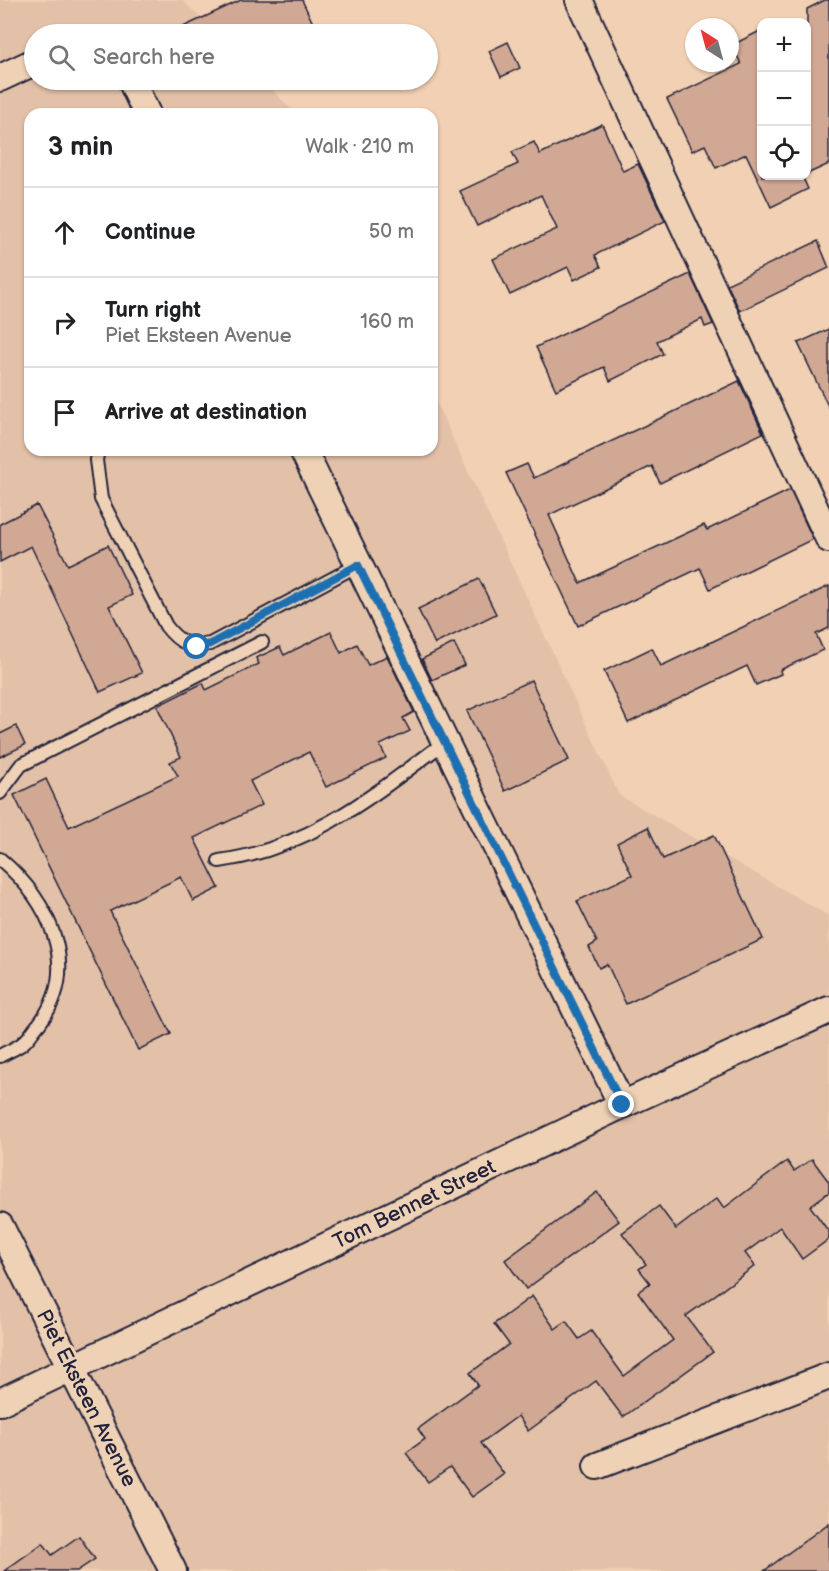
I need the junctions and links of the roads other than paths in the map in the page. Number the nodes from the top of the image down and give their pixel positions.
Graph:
1 (579, 0) edge
2 (24, 67) edge
3 (0, 78) edge
4 (136, 90) edge
5 (144, 108) edge
6 (97, 456) edge
7 (306, 456) edge
8 (829, 539) edge
9 (358, 565) junction
10 (262, 642) dead end
11 (445, 742) junction
12 (0, 793) edge
13 (0, 859) edge
14 (219, 861) dead end
15 (827, 1016) edge
16 (0, 1056) edge
17 (622, 1105) junction
18 (0, 1226) edge
19 (73, 1367) junction
20 (829, 1376) edge
21 (0, 1402) edge
22 (597, 1466) dead end
23 (173, 1571) edge

1 - 8 street
2 - 3 street
4 - 5 street
6 - 9 lane
7 - 9 street
9 - 11 street
10 - 12 lane
11 - 14 lane
11 - 17 street
13 - 16 lane
15 - 17 street, Tom Bennet Street
17 - 19 street, Tom Bennet Street
18 - 19 street, Piet Eksteen Avenue
19 - 21 street, Tom Bennet Street
19 - 23 street, Piet Eksteen Avenue
20 - 22 street

